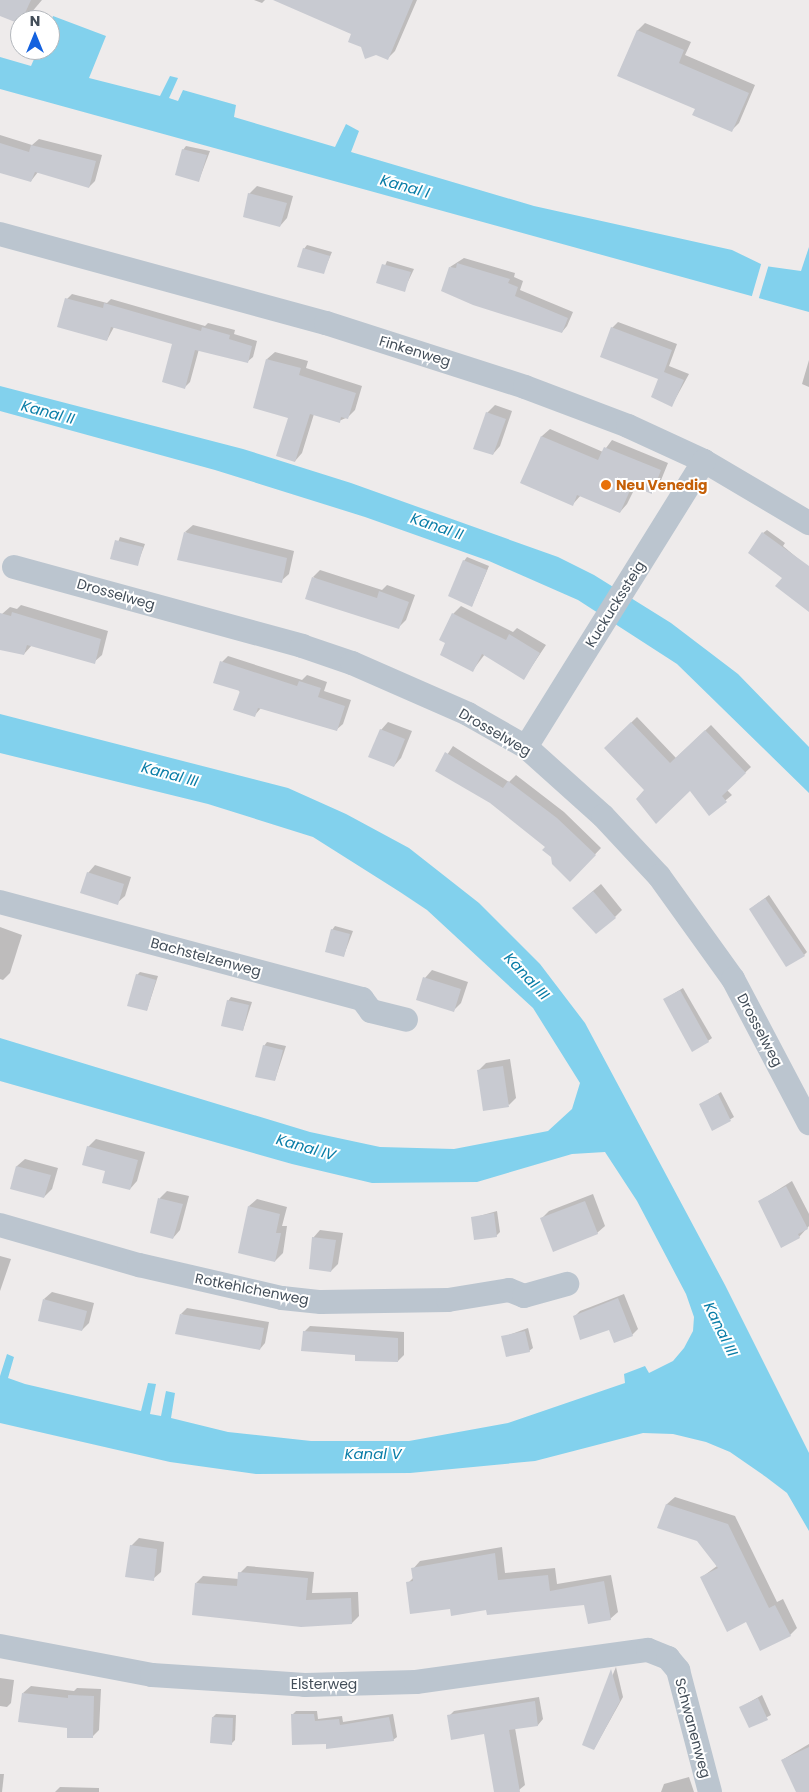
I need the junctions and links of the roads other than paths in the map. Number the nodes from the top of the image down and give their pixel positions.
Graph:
1 (0, 234) edge
2 (704, 461) junction
3 (809, 523) edge
4 (14, 567) dead end
5 (526, 748) junction
6 (0, 902) edge
7 (406, 1020) dead end
8 (809, 1123) edge
9 (0, 1225) edge
10 (567, 1284) dead end
11 (0, 1646) edge
12 (648, 1650) joint
13 (710, 1792) edge

1 - 2 street, Finkenweg
2 - 3 street, Finkenweg
2 - 5 street, Kuckuckssteig
4 - 5 street, Drosselweg
5 - 8 street, Drosselweg
6 - 7 street, Bachstelzenweg
9 - 10 street, Rotkehlchenweg
11 - 12 street, Elsterweg
12 - 13 street, Schwanenweg

